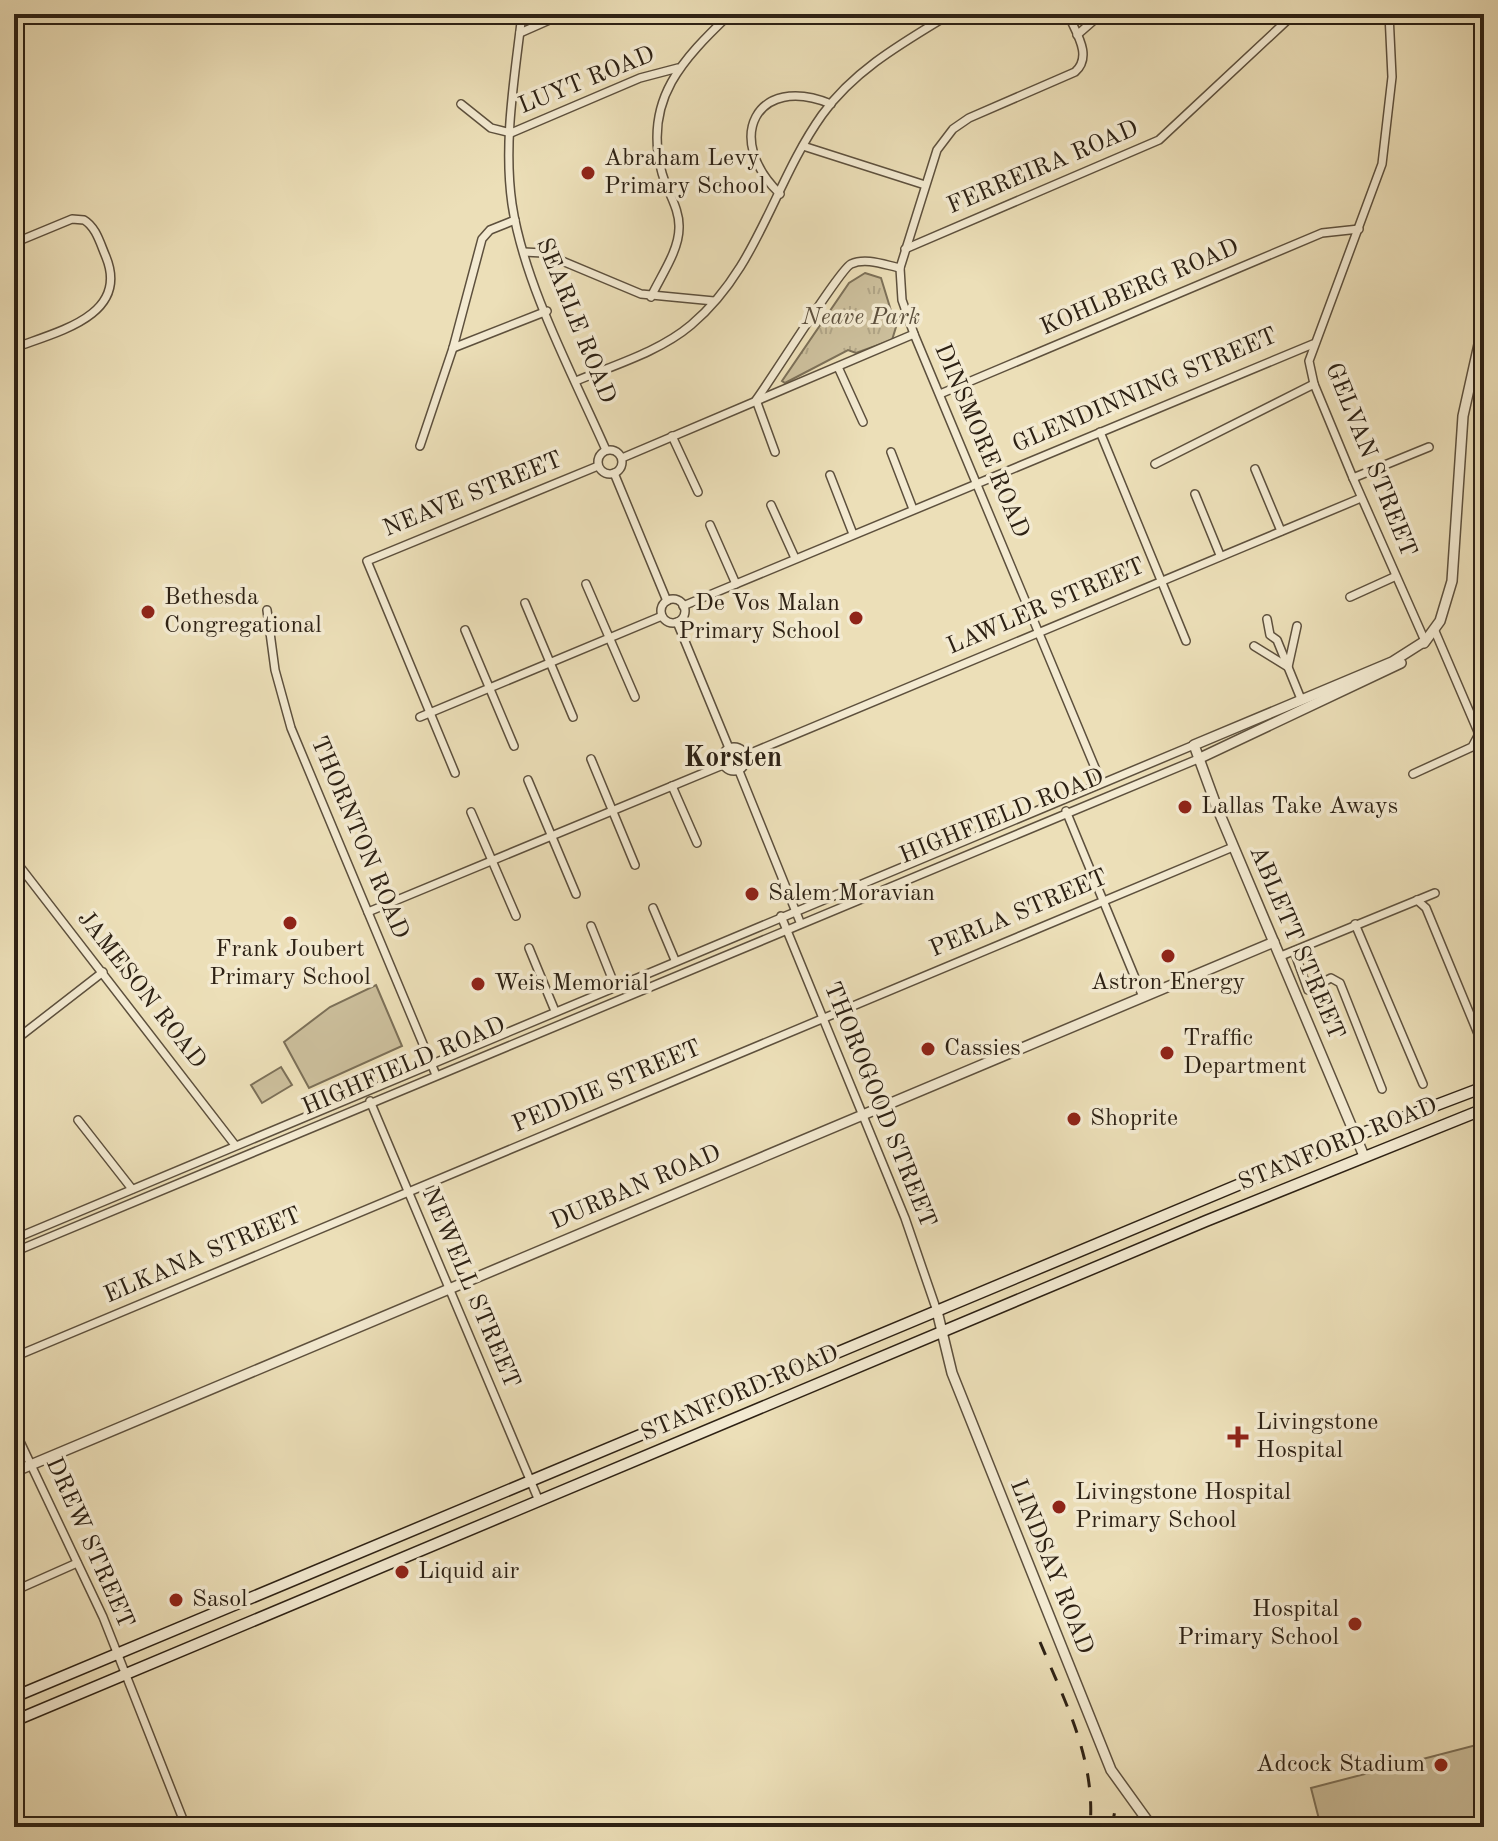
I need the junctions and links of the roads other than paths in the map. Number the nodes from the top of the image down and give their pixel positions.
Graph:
1 (522, 14) edge
2 (563, 14) edge
3 (730, 14) edge
4 (950, 14) edge
5 (1068, 14) edge
6 (1101, 14) edge
7 (1294, 14) edge
8 (1389, 14) edge
9 (520, 33) junction
10 (1077, 35) junction
11 (678, 68) junction
12 (461, 104) dead end
13 (831, 104) junction
14 (511, 133) junction
15 (803, 146) junction
16 (925, 185) junction
17 (780, 194) junction
18 (515, 220) junction
19 (1359, 229) junction
20 (14, 243) edge
21 (905, 249) junction
22 (524, 252) junction
23 (900, 268) junction
24 (651, 297) junction
25 (714, 301) junction
26 (547, 311) junction
27 (1484, 322) edge
28 (914, 334) junction
29 (1313, 344) junction
30 (14, 348) edge
31 (453, 348) junction
32 (838, 367) junction
33 (576, 381) junction
34 (1314, 384) junction
35 (940, 394) junction
36 (756, 400) junction
37 (863, 422) dead end
38 (1100, 432) junction
39 (672, 436) junction
40 (420, 446) dead end
41 (1429, 447) dead end
42 (606, 450) junction
43 (775, 452) dead end
44 (891, 452) dead end
45 (622, 458) junction
46 (1155, 464) dead end
47 (598, 466) junction
48 (1255, 469) dead end
49 (614, 473) junction
50 (830, 475) dead end
51 (1353, 478) junction
52 (977, 483) junction
53 (698, 492) dead end
54 (1195, 494) dead end
55 (1361, 498) junction
56 (771, 505) dead end
57 (913, 509) junction
58 (710, 525) dead end
59 (1281, 531) junction
60 (853, 534) junction
61 (1220, 555) junction
62 (795, 558) junction
63 (1394, 577) junction
64 (1161, 580) junction
65 (586, 584) dead end
66 (736, 584) junction
67 (1350, 597) dead end
68 (667, 601) junction
69 (525, 603) dead end
70 (683, 606) junction
71 (267, 610) dead end
72 (662, 616) junction
73 (1267, 619) dead end
74 (677, 622) junction
75 (1297, 626) dead end
76 (1434, 629) junction
77 (465, 630) dead end
78 (1039, 632) junction
79 (610, 637) junction
80 (1186, 641) dead end
81 (1423, 643) junction
82 (1254, 646) dead end
83 (548, 663) junction
84 (1288, 667) junction
85 (490, 687) junction
86 (635, 697) dead end
87 (1301, 699) junction
88 (430, 713) junction
89 (420, 717) dead end
90 (573, 717) dead end
91 (1194, 745) junction
92 (514, 746) dead end
93 (729, 748) junction
94 (746, 755) junction
95 (591, 759) dead end
96 (1198, 759) junction
97 (723, 765) junction
98 (739, 771) junction
99 (455, 773) dead end
100 (1413, 774) dead end
101 (528, 780) dead end
102 (1101, 782) junction
103 (672, 786) junction
104 (612, 811) junction
105 (1066, 811) junction
106 (471, 812) dead end
107 (552, 836) junction
108 (697, 843) dead end
109 (1233, 847) junction
110 (14, 860) edge
111 (492, 860) junction
112 (635, 865) dead end
113 (843, 890) junction
114 (1435, 893) dead end
115 (576, 894) dead end
116 (1417, 900) junction
117 (1103, 901) junction
118 (849, 902) junction
119 (653, 908) dead end
120 (797, 909) junction
121 (368, 912) junction
122 (516, 916) dead end
123 (781, 916) junction
124 (800, 922) junction
125 (1355, 924) junction
126 (591, 926) dead end
127 (785, 928) junction
128 (1274, 942) junction
129 (529, 948) dead end
130 (1294, 951) junction
131 (1281, 956) junction
132 (675, 960) junction
133 (103, 972) junction
134 (615, 986) junction
135 (1143, 997) junction
136 (555, 1011) junction
137 (821, 1019) junction
138 (1479, 1036) dead end
139 (15, 1038) edge
140 (431, 1062) junction
141 (436, 1075) junction
142 (1423, 1084) dead end
143 (1484, 1087) edge
144 (1382, 1089) dead end
145 (366, 1091) junction
146 (371, 1103) junction
147 (1484, 1109) edge
148 (862, 1115) junction
149 (78, 1120) dead end
150 (1355, 1136) junction
151 (235, 1145) junction
152 (1364, 1156) junction
153 (132, 1189) junction
154 (407, 1192) junction
155 (14, 1239) edge
156 (14, 1252) edge
157 (449, 1290) junction
158 (937, 1311) junction
159 (940, 1332) junction
160 (14, 1357) edge
161 (14, 1429) edge
162 (32, 1464) junction
163 (14, 1472) edge
164 (530, 1480) junction
165 (539, 1501) junction
166 (77, 1563) junction
167 (14, 1591) edge
168 (117, 1655) junction
169 (124, 1675) junction
170 (14, 1697) edge
171 (14, 1721) edge
172 (186, 1827) edge
173 (1152, 1827) edge

1 - 9 street, SEARLE ROAD
2 - 9 street
3 - 11 street
4 - 13 street
5 - 10 street
6 - 10 street
7 - 21 street, FERREIRA ROAD
8 - 19 street, GELVAN STREET
9 - 14 street, SEARLE ROAD
10 - 16 street, DINSMORE ROAD
11 - 14 street, LUYT ROAD
11 - 24 street
12 - 14 street
13 - 15 street
13 - 17 street
14 - 18 street, SEARLE ROAD
15 - 16 street
15 - 17 street
16 - 21 street, DINSMORE ROAD
17 - 25 street
18 - 22 street, SEARLE ROAD
18 - 31 street
19 - 29 street, GELVAN STREET
19 - 35 street, KOHLBERG ROAD
20 - 30 street
21 - 23 street, DINSMORE ROAD
22 - 24 street
22 - 26 street, SEARLE ROAD
23 - 28 street, DINSMORE ROAD
23 - 36 street
24 - 25 street
25 - 33 street
26 - 31 street
26 - 33 street, SEARLE ROAD
27 - 76 street
28 - 32 street
28 - 35 street, DINSMORE ROAD
29 - 34 street, GELVAN STREET
29 - 38 street, GLENDINNING STREET
31 - 40 street
32 - 36 street
32 - 37 street
33 - 42 street, SEARLE ROAD
34 - 46 street
34 - 51 street, GELVAN STREET
35 - 52 street, DINSMORE ROAD
36 - 39 street
36 - 43 street
38 - 52 street, GLENDINNING STREET
38 - 64 street
39 - 45 street
39 - 53 street
41 - 51 street
42 - 45 street
42 - 47 street
44 - 57 street
45 - 49 street
47 - 49 street
47 - 88 street, NEAVE STREET
48 - 59 street
49 - 68 street
50 - 60 street
51 - 55 street, GELVAN STREET
52 - 57 street, GLENDINNING STREET
52 - 78 street, DINSMORE ROAD
54 - 61 street
55 - 59 street, LAWLER STREET
55 - 63 street, GELVAN STREET
56 - 62 street
57 - 60 street, GLENDINNING STREET
58 - 66 street
59 - 61 street, LAWLER STREET
60 - 62 street, GLENDINNING STREET
61 - 64 street, LAWLER STREET
62 - 66 street, GLENDINNING STREET
63 - 67 street
63 - 81 street, GELVAN STREET
64 - 78 street, LAWLER STREET
64 - 80 street
65 - 79 street
66 - 70 street, GLENDINNING STREET
68 - 70 street
68 - 72 street
69 - 83 street
70 - 74 street
71 - 121 street, THORNTON ROAD
72 - 74 street
72 - 79 street
73 - 84 street
74 - 93 street
75 - 84 street
76 - 81 street
76 - 100 street
77 - 85 street
78 - 94 street, LAWLER STREET
78 - 102 street, DINSMORE ROAD
79 - 83 street
79 - 86 street
81 - 87 street, HIGHFIELD ROAD
81 - 96 street, HIGHFIELD ROAD
82 - 84 street
83 - 85 street
83 - 90 street
84 - 87 street
85 - 88 street
85 - 92 street
87 - 91 street, HIGHFIELD ROAD
88 - 89 street
88 - 99 street
91 - 96 street, ABLETT STREET
91 - 102 street, HIGHFIELD ROAD
93 - 94 street
93 - 97 street
94 - 98 street
95 - 104 street
96 - 105 street, HIGHFIELD ROAD
96 - 109 street, ABLETT STREET
97 - 98 street
97 - 103 street
98 - 120 street
101 - 107 street
102 - 113 street, HIGHFIELD ROAD
103 - 104 street
103 - 108 street
104 - 107 street
104 - 112 street
105 - 117 street
105 - 118 street, HIGHFIELD ROAD
106 - 111 street
107 - 111 street
107 - 115 street
109 - 117 street, PERLA STREET
109 - 128 street, ABLETT STREET
110 - 133 street, JAMESON ROAD
111 - 121 street
111 - 122 street
113 - 118 street
113 - 120 street, HIGHFIELD ROAD
114 - 116 street
116 - 125 street
116 - 138 street
117 - 135 street
117 - 137 street, PERLA STREET
118 - 124 street, HIGHFIELD ROAD
119 - 132 street
120 - 123 street, HIGHFIELD ROAD
120 - 124 street
121 - 140 street, THORNTON ROAD
123 - 127 street, THOROGOOD STREET
123 - 132 street, HIGHFIELD ROAD
124 - 127 street, HIGHFIELD ROAD
125 - 130 street
125 - 142 street
126 - 134 street
127 - 137 street, THOROGOOD STREET
127 - 141 street, HIGHFIELD ROAD
128 - 131 street, ABLETT STREET
128 - 135 street, DURBAN ROAD
129 - 136 street
130 - 131 street
130 - 144 street
131 - 150 street, ABLETT STREET
132 - 134 street, HIGHFIELD ROAD
133 - 139 street
133 - 151 street, JAMESON ROAD
134 - 136 street, HIGHFIELD ROAD
135 - 148 street, DURBAN ROAD
136 - 140 street, HIGHFIELD ROAD
137 - 148 street, THOROGOOD STREET
137 - 154 street, PEDDIE STREET
140 - 141 street, THORNTON ROAD
140 - 145 street, HIGHFIELD ROAD
141 - 146 street, HIGHFIELD ROAD
143 - 150 main road, STANFORD ROAD
145 - 146 street, NEWELL STREET
145 - 151 street, HIGHFIELD ROAD
146 - 154 street, NEWELL STREET
146 - 156 street, HIGHFIELD ROAD
147 - 152 main road, STANFORD ROAD
148 - 157 street, DURBAN ROAD
148 - 158 street, THOROGOOD STREET
149 - 153 street
150 - 152 street, ABLETT STREET
150 - 158 main road, STANFORD ROAD
151 - 153 street, HIGHFIELD ROAD
152 - 159 main road, STANFORD ROAD
153 - 155 street, HIGHFIELD ROAD
154 - 157 street, NEWELL STREET
154 - 160 street, ELKANA STREET
157 - 162 street, DURBAN ROAD
157 - 164 street, NEWELL STREET
158 - 159 street, LINDSAY ROAD
158 - 164 main road, STANFORD ROAD
159 - 165 main road, STANFORD ROAD
159 - 173 street, LINDSAY ROAD
161 - 162 street, DREW STREET
162 - 163 street, DURBAN ROAD
162 - 166 street, DREW STREET
164 - 165 street, NEWELL STREET
164 - 168 main road, STANFORD ROAD
165 - 169 main road, STANFORD ROAD
166 - 167 street
166 - 168 street, DREW STREET
168 - 169 street, DREW STREET
168 - 170 main road, STANFORD ROAD
169 - 171 main road, STANFORD ROAD
169 - 172 street, DREW STREET

